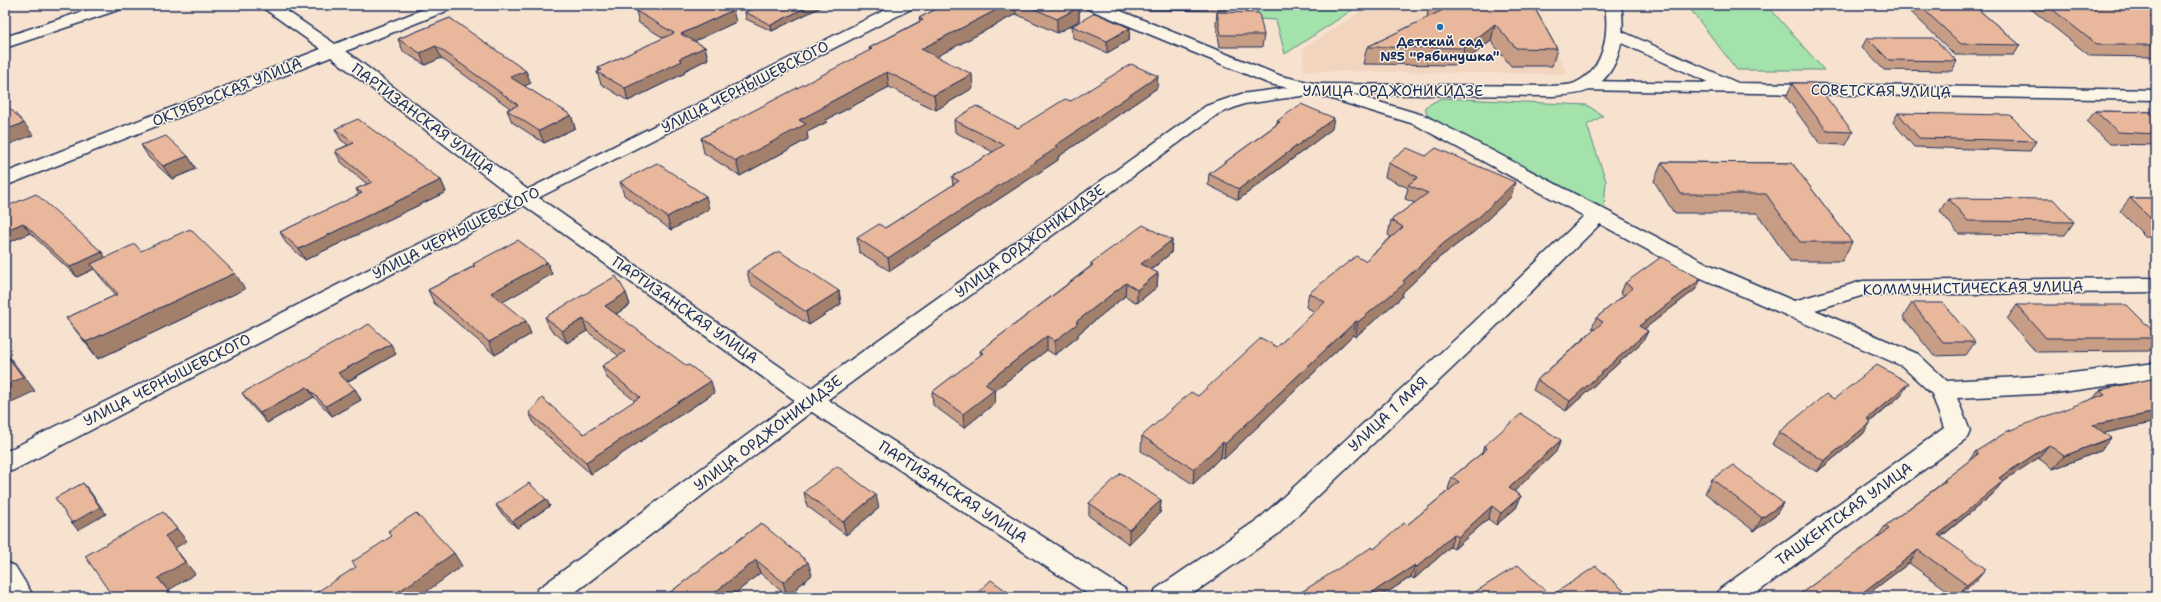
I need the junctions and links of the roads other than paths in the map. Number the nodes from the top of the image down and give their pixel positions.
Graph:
1 (118, 5) edge
2 (267, 5) edge
3 (448, 5) edge
4 (907, 5) edge
5 (1092, 5) edge
6 (1613, 5) edge
7 (1614, 32) junction
8 (5, 43) edge
9 (333, 50) junction
10 (1583, 86) junction
11 (1737, 88) junction
12 (1316, 89) junction
13 (2156, 95) edge
14 (5, 180) edge
15 (525, 197) junction
16 (1597, 215) junction
17 (2156, 285) edge
18 (1794, 309) junction
19 (2156, 371) edge
20 (1942, 390) junction
21 (811, 400) junction
22 (5, 463) edge
23 (5, 574) edge
24 (20, 597) edge
25 (548, 597) edge
26 (1115, 597) edge
27 (1166, 597) edge
28 (1730, 597) edge

1 - 8 street
2 - 9 street, ПАРТИЗАНСКАЯ УЛИЦА
3 - 9 street, ОКТЯБРЬСКАЯ УЛИЦА
4 - 15 street, УЛИЦА ЧЕРНЫШЕВСКОГО
5 - 12 street
6 - 7 street
7 - 10 street
7 - 11 street
9 - 14 street, ОКТЯБРЬСКАЯ УЛИЦА
9 - 15 street, ПАРТИЗАНСКАЯ УЛИЦА
10 - 11 street, СОВЕТСКАЯ УЛИЦА
10 - 12 street, УЛИЦА ОРДЖОНИКИДЗЕ
11 - 13 street, СОВЕТСКАЯ УЛИЦА
12 - 16 street
12 - 21 street, УЛИЦА ОРДЖОНИКИДЗЕ
15 - 21 street, ПАРТИЗАНСКАЯ УЛИЦА
15 - 22 street, УЛИЦА ЧЕРНЫШЕВСКОГО
16 - 18 street
16 - 27 street, УЛИЦА 1 МАЯ
17 - 18 street, КОММУНИСТИЧЕСКАЯ УЛИЦА
18 - 20 street
19 - 20 street
20 - 28 street, ТАШКЕНТСКАЯ УЛИЦА
21 - 25 street, УЛИЦА ОРДЖОНИКИДЗЕ
21 - 26 street, ПАРТИЗАНСКАЯ УЛИЦА
23 - 24 street

